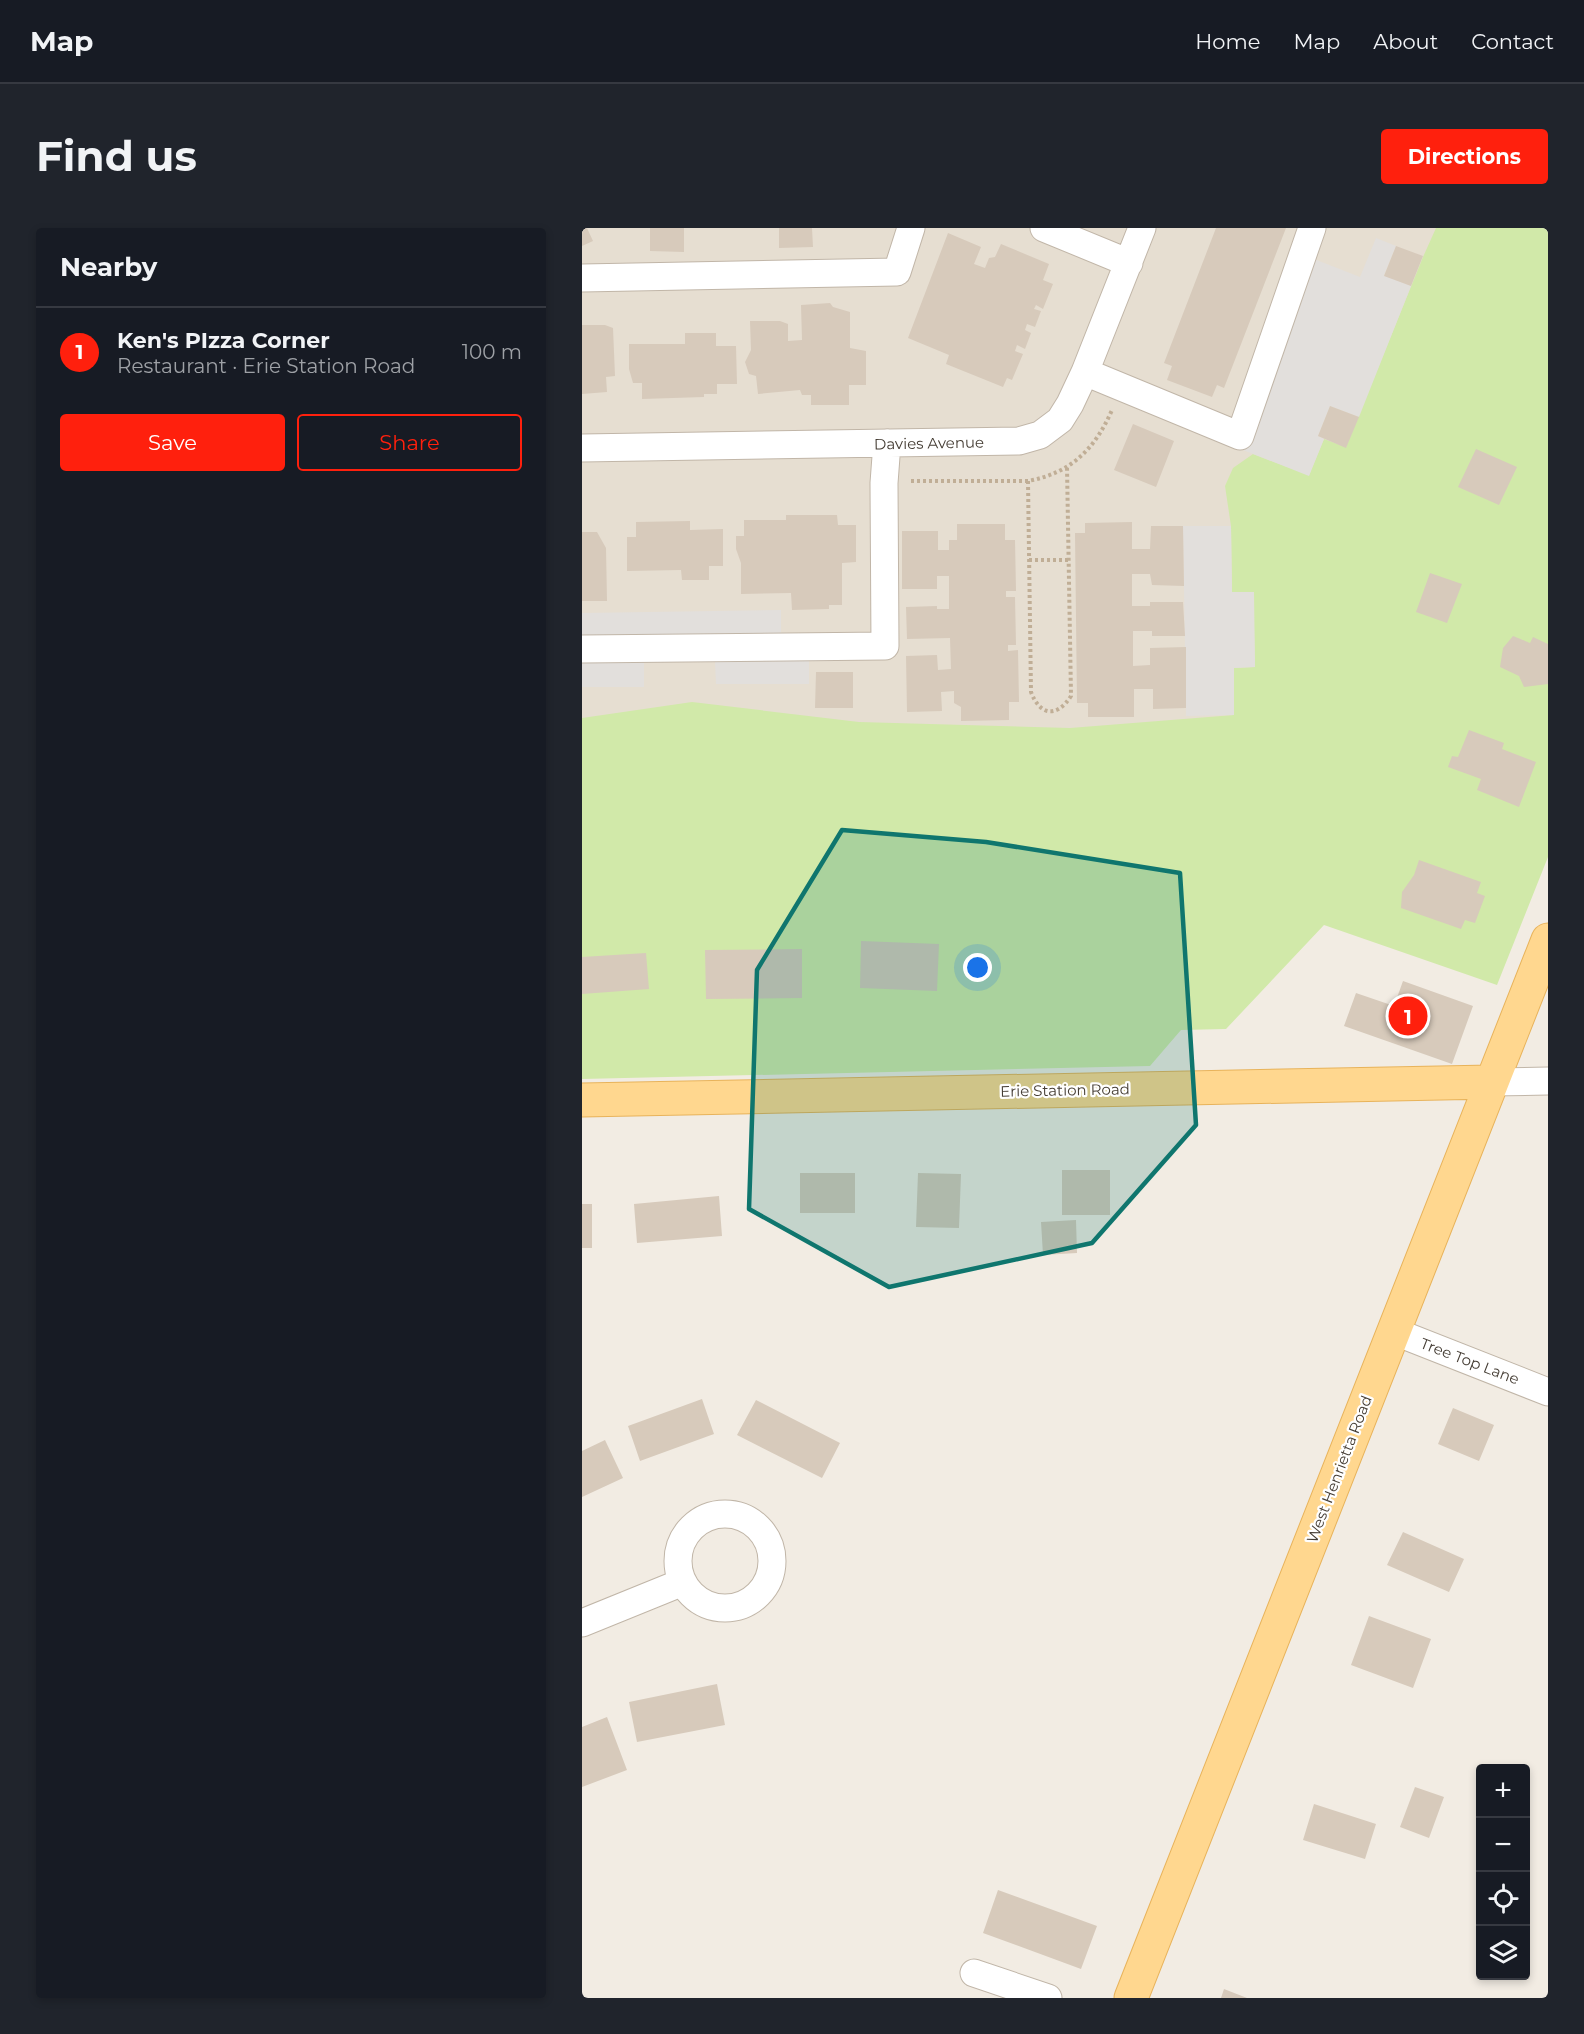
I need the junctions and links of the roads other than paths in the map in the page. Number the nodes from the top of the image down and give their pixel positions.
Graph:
1 (910, 228) edge
2 (1044, 228) edge
3 (1142, 228) edge
4 (1312, 228) edge
5 (1129, 262) junction
6 (582, 278) edge
7 (1085, 372) junction
8 (887, 443) junction
9 (582, 448) edge
10 (582, 649) edge
11 (1548, 940) edge
12 (1548, 1081) edge
13 (1491, 1082) junction
14 (582, 1100) edge
15 (1393, 1331) junction
16 (1548, 1392) edge
17 (682, 1582) dead end
18 (582, 1623) edge
19 (974, 1973) dead end
20 (1048, 1998) edge
21 (1131, 1998) edge

1 - 6 street
2 - 5 street
3 - 5 street, Davies Avenue
4 - 7 street
5 - 7 street, Davies Avenue
7 - 8 street, Davies Avenue
8 - 9 street, Davies Avenue
8 - 10 street
11 - 13 main road, West Henrietta Road
12 - 13 street, Erie Station Road
13 - 14 main road, Erie Station Road
13 - 15 main road, West Henrietta Road
15 - 16 street, Tree Top Lane
15 - 21 main road, West Henrietta Road
17 - 18 street
19 - 20 street

